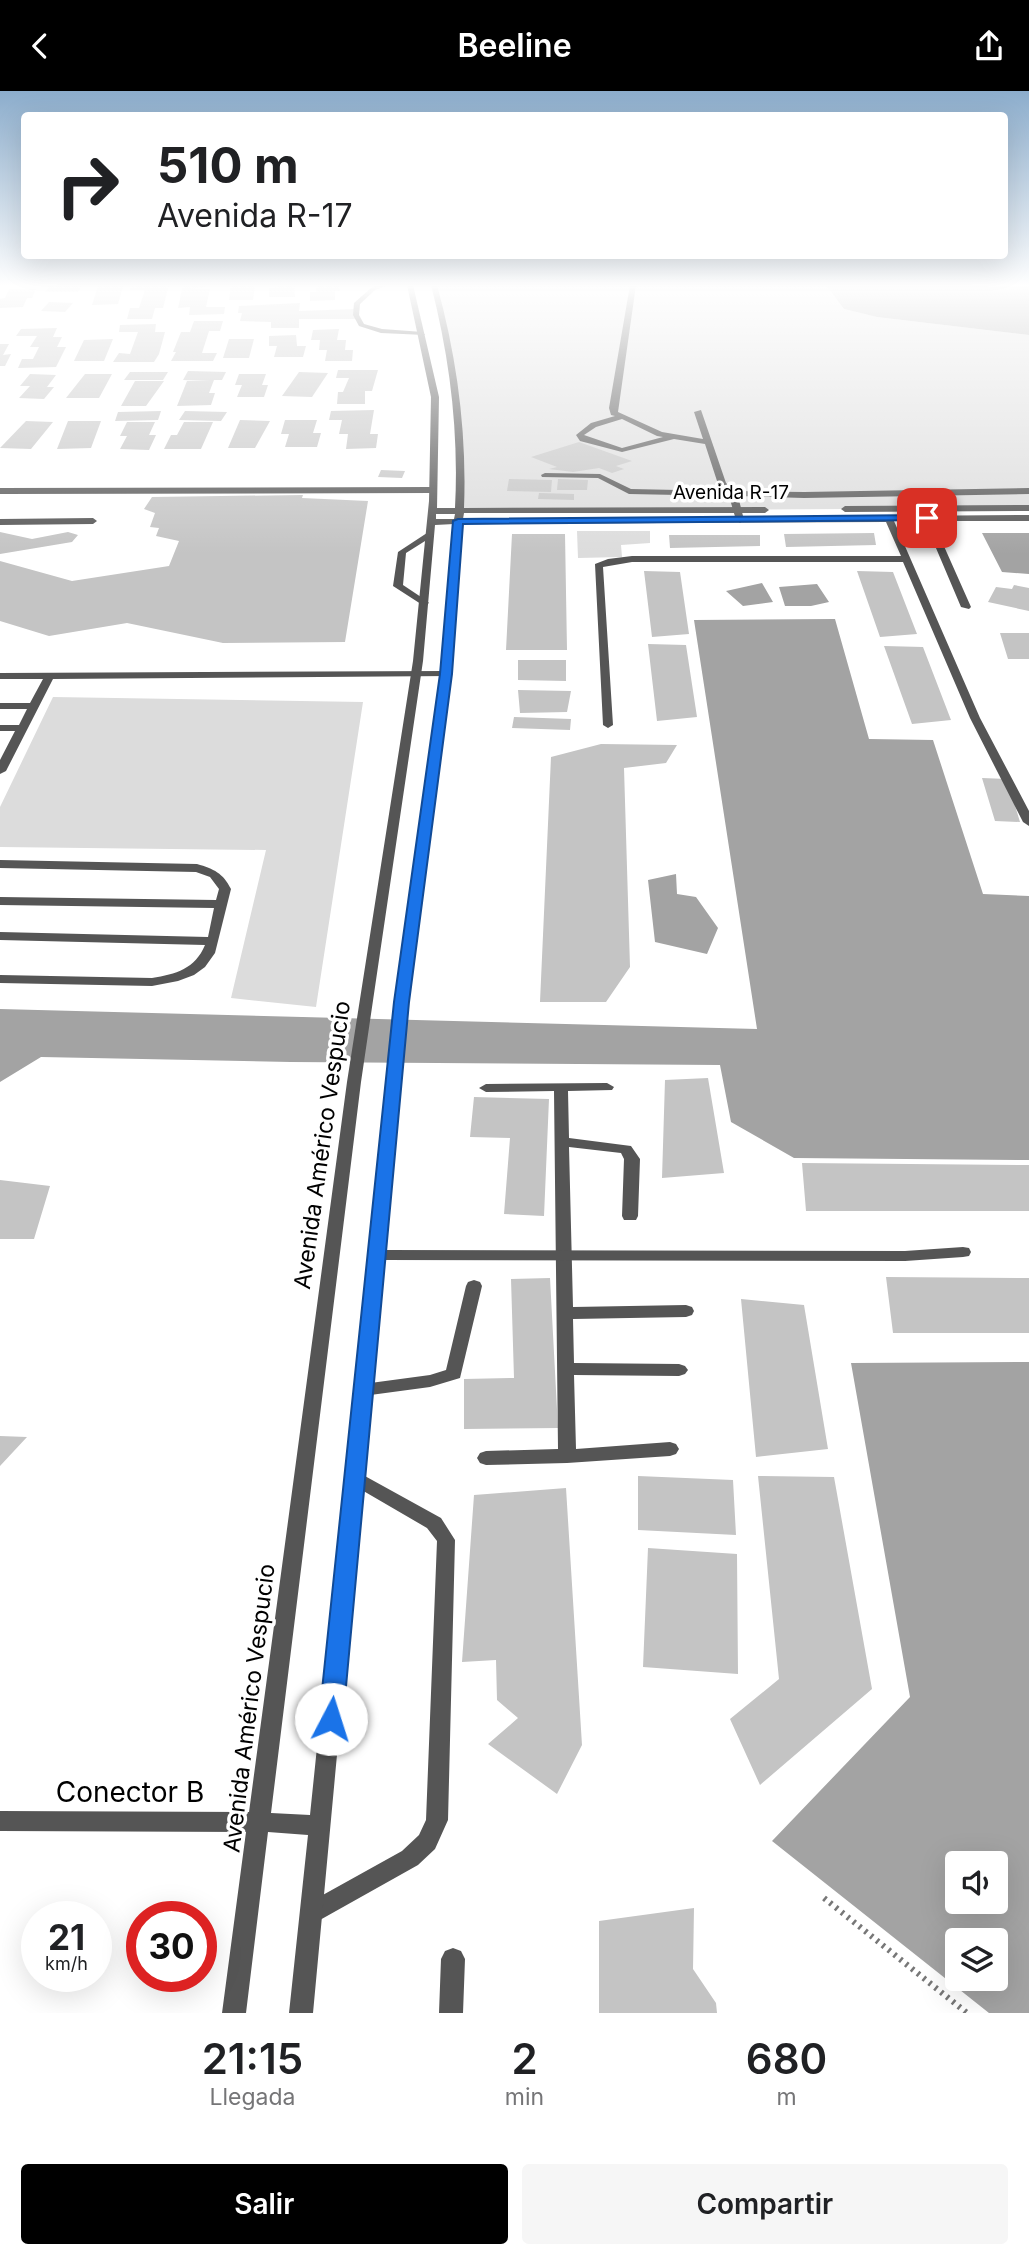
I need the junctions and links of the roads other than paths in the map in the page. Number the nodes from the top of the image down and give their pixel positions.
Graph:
1 (431, 375) edge
2 (454, 375) edge
3 (618, 375) edge
4 (698, 412) dead end
5 (622, 417) junction
6 (672, 437) junction
7 (708, 442) junction
8 (545, 475) dead end
9 (722, 484) junction
10 (0, 491) edge
11 (433, 491) junction
12 (1029, 491) edge
13 (733, 493) junction
14 (718, 494) junction
15 (923, 508) junction
16 (1029, 508) edge
17 (720, 510) junction
18 (739, 515) junction
19 (432, 516) junction
20 (459, 516) junction
21 (927, 518) junction
22 (1029, 518) edge
23 (889, 519) junction
24 (93, 521) dead end
25 (0, 522) edge
26 (430, 534) junction
27 (905, 559) junction
28 (424, 603) junction
29 (966, 607) dead end
30 (446, 674) junction
31 (0, 675) edge
32 (50, 675) junction
33 (416, 675) junction
34 (0, 706) edge
35 (33, 706) junction
36 (608, 725) dead end
37 (0, 728) edge
38 (22, 728) junction
39 (4, 756) edge
40 (0, 771) edge
41 (1029, 822) edge
42 (0, 864) edge
43 (0, 901) edge
44 (221, 904) junction
45 (0, 936) edge
46 (212, 941) junction
47 (0, 979) edge
48 (561, 1087) junction
49 (607, 1087) dead end
50 (486, 1088) dead end
51 (562, 1142) junction
52 (630, 1216) dead end
53 (963, 1252) dead end
54 (376, 1255) junction
55 (565, 1255) junction
56 (474, 1286) dead end
57 (686, 1311) dead end
58 (566, 1313) junction
59 (566, 1369) junction
60 (679, 1370) dead end
61 (363, 1390) junction
62 (670, 1449) dead end
63 (567, 1456) junction
64 (486, 1458) dead end
65 (354, 1477) junction
66 (0, 1821) edge
67 (260, 1822) junction
68 (321, 1826) junction
69 (311, 1915) junction
70 (453, 1959) dead end
71 (234, 2013) edge
72 (301, 2013) edge
73 (451, 2013) edge

1 - 11 street, Avenida Américo Vespucio
2 - 20 street
3 - 5 street
4 - 7 street
5 - 6 street
5 - 6 street
6 - 7 street
7 - 9 street
8 - 14 street
9 - 13 street
9 - 14 street
10 - 11 street
11 - 19 street, Avenida Américo Vespucio
12 - 13 street
13 - 14 street
13 - 18 street
14 - 17 street
15 - 16 street, Avenida R-17
15 - 18 street, Avenida R-17
15 - 21 street
17 - 18 street, Avenida R-17
17 - 20 street, Avenida R-17
18 - 20 street, Avenida R-17
18 - 23 street, Avenida R-17
19 - 20 street, Avenida R-17
19 - 26 street, Avenida Américo Vespucio
20 - 30 street
21 - 22 street, Avenida R-17
21 - 23 street, Avenida R-17
21 - 29 street
23 - 27 street
24 - 25 street
26 - 28 street, Avenida Américo Vespucio
26 - 28 street
27 - 36 street
27 - 41 street
28 - 33 street, Avenida Américo Vespucio
30 - 33 street
30 - 54 street
31 - 32 street
32 - 33 street
32 - 35 street
33 - 67 street, Avenida Américo Vespucio
34 - 35 street
35 - 38 street
37 - 38 street
38 - 39 street
39 - 40 street
42 - 44 street
43 - 44 street
44 - 46 street
45 - 46 street
46 - 47 street
48 - 49 street
48 - 50 street
48 - 51 street
51 - 52 street
51 - 55 street
53 - 55 street
54 - 55 street
54 - 61 street
55 - 58 street
56 - 61 street
57 - 58 street
58 - 59 street
59 - 60 street
59 - 63 street
61 - 65 street
62 - 63 street
63 - 64 street
65 - 68 street
65 - 69 street
66 - 67 street, Conector B
67 - 68 street, Conector B
67 - 71 street, Avenida Américo Vespucio
68 - 69 street
69 - 72 street
70 - 73 street

